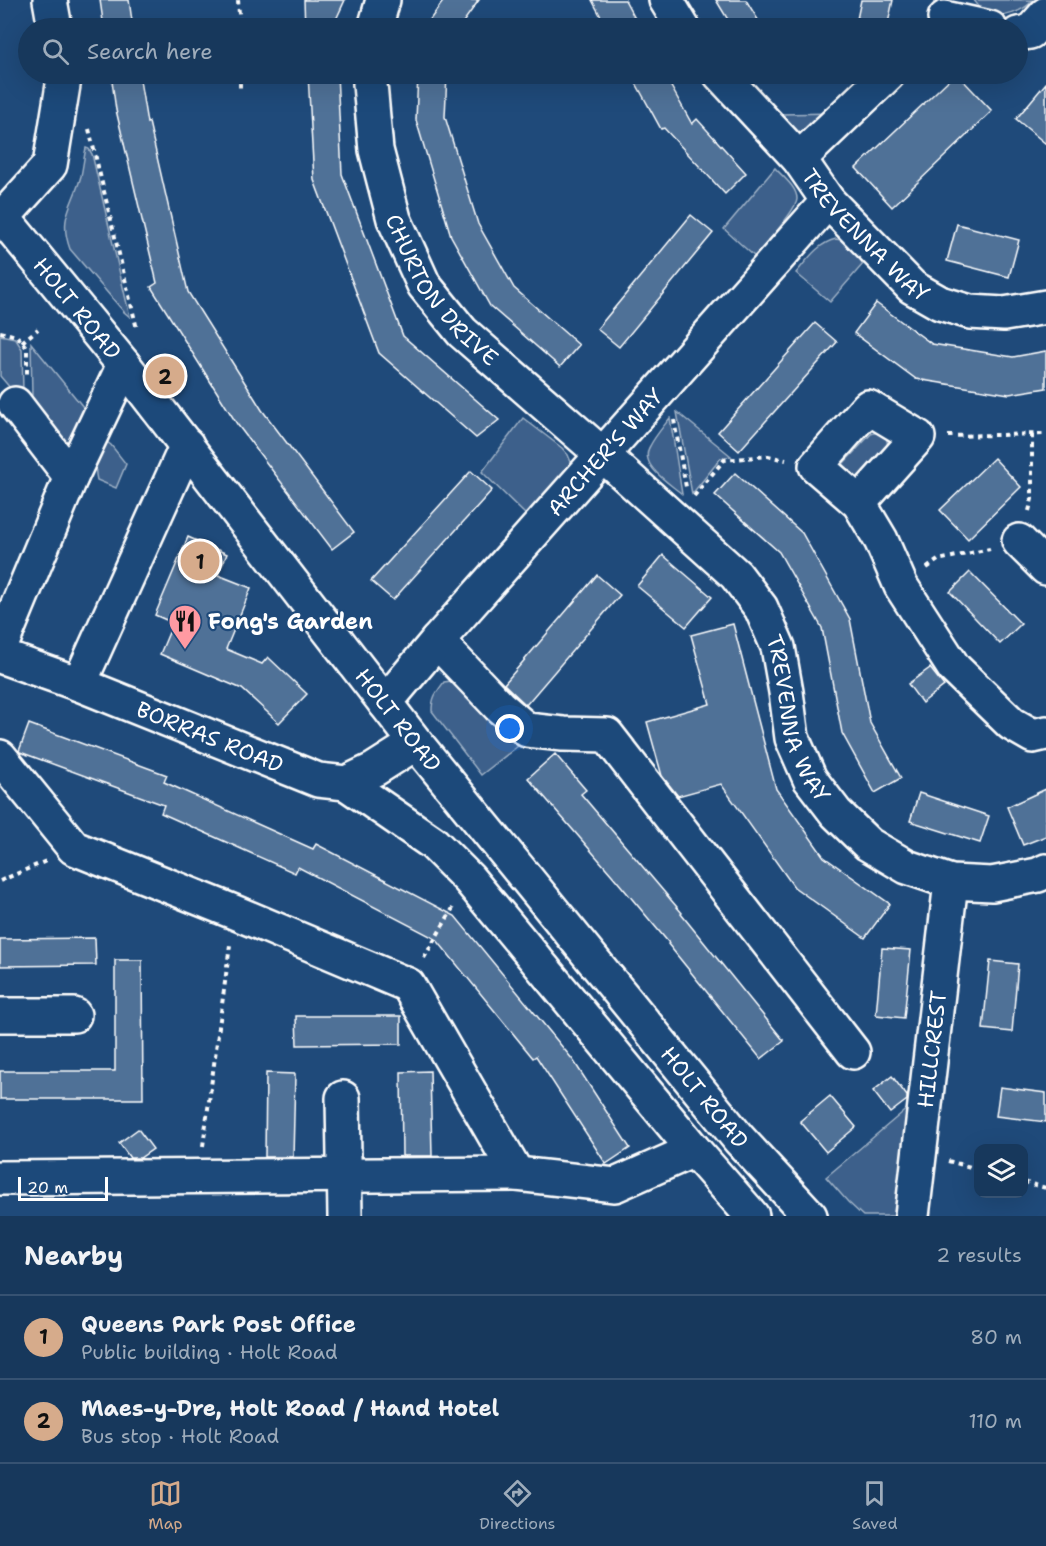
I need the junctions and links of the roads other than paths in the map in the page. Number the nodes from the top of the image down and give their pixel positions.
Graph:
1 (50, 0) edge
2 (383, 0) edge
3 (666, 0) edge
4 (1046, 14) edge
5 (53, 18) edge
6 (378, 18) edge
7 (676, 18) edge
8 (1028, 32) edge
9 (63, 84) edge
10 (370, 84) edge
11 (729, 84) edge
12 (878, 84) edge
13 (799, 159) junction
14 (828, 201) junction
15 (1, 215) edge
16 (1046, 307) edge
17 (124, 365) junction
18 (15, 404) road end
19 (187, 445) junction
20 (603, 455) junction
21 (71, 477) junction
22 (859, 503) junction
23 (1019, 541) road end
24 (1046, 568) edge
25 (437, 641) junction
26 (0, 648) edge
27 (0, 656) edge
28 (79, 684) junction
29 (385, 703) junction
30 (1046, 733) edge
31 (416, 742) junction
32 (0, 756) edge
33 (346, 783) junction
34 (1046, 871) edge
35 (951, 882) junction
36 (0, 1015) edge
37 (74, 1015) dead end
38 (853, 1052) dead end
39 (342, 1098) dead end
40 (694, 1150) junction
41 (518, 1174) junction
42 (344, 1175) junction
43 (0, 1178) edge
44 (345, 1216) edge
45 (752, 1216) edge
46 (810, 1216) edge
47 (912, 1216) edge

1 - 5 street
2 - 6 street
3 - 7 street
4 - 8 street
9 - 15 street
10 - 20 street, CHURTON DRIVE
11 - 13 street, TREVENNA WAY
12 - 13 street
13 - 14 street, TREVENNA WAY
14 - 16 street, TREVENNA WAY
14 - 20 street, ARCHER'S WAY
15 - 17 street, HOLT ROAD
17 - 19 street, HOLT ROAD
17 - 21 street
18 - 21 street
19 - 28 street
19 - 29 street, HOLT ROAD
20 - 25 street, ARCHER'S WAY
20 - 35 street, TREVENNA WAY
21 - 26 street
22 - 22 street
22 - 30 street
23 - 24 street
25 - 29 street, ARCHER'S WAY
25 - 38 street
27 - 28 street, BORRAS ROAD
28 - 33 street, BORRAS ROAD
29 - 31 street, HOLT ROAD
31 - 33 street
31 - 46 street, HOLT ROAD
32 - 41 street
33 - 40 street, HOLT ROAD
34 - 35 street, TREVENNA WAY
35 - 47 street, HILLCREST
36 - 37 street
39 - 42 street
40 - 41 street
40 - 45 street, HOLT ROAD
41 - 42 street
42 - 43 street
42 - 44 street

